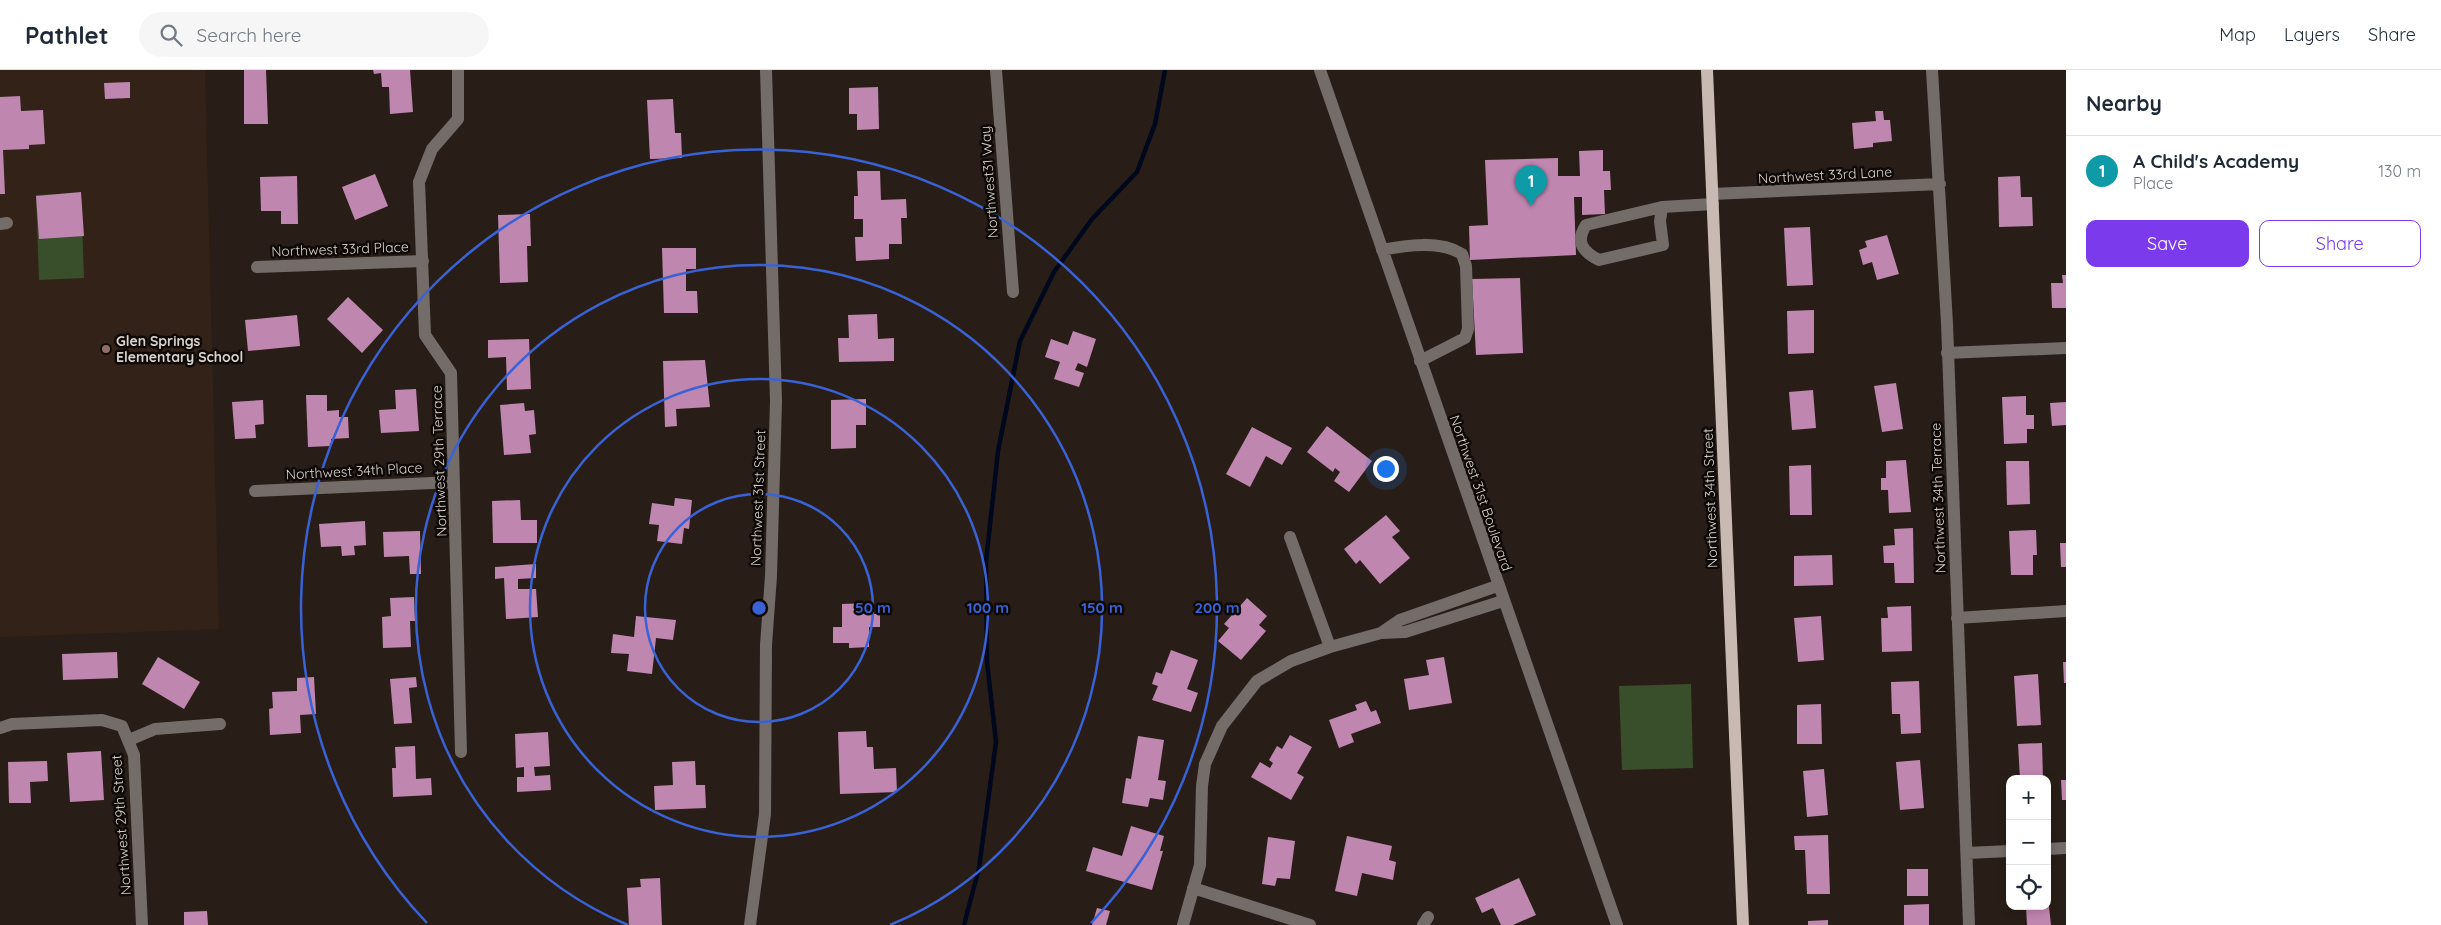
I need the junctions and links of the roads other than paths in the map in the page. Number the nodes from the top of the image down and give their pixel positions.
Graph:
1 (458, 70) edge
2 (766, 70) edge
3 (996, 70) edge
4 (1320, 70) edge
5 (1707, 70) edge
6 (1932, 70) edge
7 (1940, 184) junction
8 (1712, 199) junction
9 (1662, 207) junction
10 (1382, 250) junction
11 (423, 261) junction
12 (258, 267) dead end
13 (1013, 292) dead end
14 (2066, 348) edge
15 (1947, 353) junction
16 (1420, 361) junction
17 (454, 482) junction
18 (255, 491) dead end
19 (1290, 537) dead end
20 (1497, 586) junction
21 (1503, 601) junction
22 (2066, 611) edge
23 (1957, 618) junction
24 (1381, 633) junction
25 (1330, 647) junction
26 (220, 724) dead end
27 (0, 728) edge
28 (129, 740) junction
29 (461, 752) dead end
30 (2066, 848) edge
31 (2051, 849) edge
32 (2006, 851) edge
33 (1966, 853) junction
34 (1193, 888) junction
35 (142, 925) edge
36 (750, 925) edge
37 (1183, 925) edge
38 (1310, 925) edge
39 (1617, 925) edge
40 (1743, 925) edge
41 (1969, 925) edge

1 - 11 street, Northwest 29th Terrace
2 - 36 street, Northwest 31st Street
3 - 13 street, Northwest31 Way
4 - 10 street, Northwest 31st Boulevard
5 - 8 main road, Northwest 34th Street
6 - 7 street, Northwest 34th Terrace
7 - 8 street, Northwest 33rd Lane
7 - 15 street, Northwest 34th Terrace
8 - 9 street, Northwest 33rd Lane
8 - 40 main road, Northwest 34th Street
9 - 9 street, Northwest 33rd Lane
10 - 16 street, Northwest 31st Boulevard
10 - 16 street
11 - 12 street, Northwest 33rd Place
11 - 17 street, Northwest 29th Terrace
14 - 15 street
15 - 23 street, Northwest 34th Terrace
16 - 20 street, Northwest 31st Boulevard
17 - 18 street, Northwest 34th Place
17 - 29 street, Northwest 29th Terrace
19 - 25 street
20 - 21 street, Northwest 31st Boulevard
20 - 24 street
21 - 24 street
21 - 39 street, Northwest 31st Boulevard
22 - 23 street
23 - 33 street, Northwest 34th Terrace
24 - 25 street
25 - 34 street
26 - 28 street
27 - 28 street, Northwest 29th Street
28 - 35 street, Northwest 29th Street
30 - 31 street
32 - 33 street
33 - 41 street, Northwest 34th Terrace
34 - 37 street
34 - 38 street

